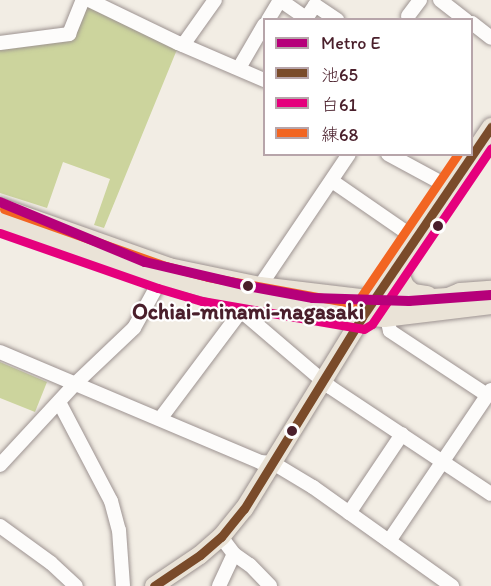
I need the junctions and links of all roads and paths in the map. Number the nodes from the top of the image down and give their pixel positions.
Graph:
1 (83, 0) edge
2 (89, 0) edge
3 (215, 0) edge
4 (280, 0) edge
5 (420, 0) edge
6 (440, 0) edge
7 (408, 16) dead end
8 (269, 18) edge
9 (305, 18) edge
10 (307, 18) edge
11 (334, 18) edge
12 (463, 18) edge
13 (473, 24) edge
14 (263, 27) edge
15 (491, 38) edge
16 (0, 43) edge
17 (183, 45) junction
18 (238, 68) junction
19 (263, 80) edge
20 (491, 127) edge
21 (475, 144) edge
22 (348, 156) edge
23 (392, 156) edge
24 (468, 156) edge
25 (332, 181) junction
26 (451, 188) junction
27 (0, 207) edge
28 (0, 220) edge
29 (416, 239) junction
30 (404, 256) junction
31 (162, 277) junction
32 (260, 286) junction
33 (491, 290) edge
34 (448, 297) junction
35 (374, 300) junction
36 (243, 304) junction
37 (491, 305) edge
38 (362, 317) junction
39 (387, 318) junction
40 (0, 352) edge
41 (323, 382) junction
42 (76, 383) junction
43 (489, 393) edge
44 (58, 402) junction
45 (160, 419) junction
46 (402, 434) junction
47 (442, 461) junction
48 (273, 463) junction
49 (0, 465) edge
50 (491, 494) edge
51 (349, 513) junction
52 (0, 526) edge
53 (221, 537) junction
54 (389, 541) junction
55 (234, 554) junction
56 (76, 586) edge
57 (123, 586) edge
58 (154, 586) edge
59 (219, 586) edge
60 (270, 586) edge
61 (452, 586) edge

1 - 16 street
2 - 17 street
3 - 17 street
4 - 8 street
4 - 9 street
5 - 7 street
6 - 12 street
10 - 11 street
13 - 15 street
14 - 18 street
17 - 18 street
18 - 19 street
20 - 21 main road
22 - 25 street
23 - 26 street
24 - 26 main road
25 - 29 street
25 - 32 street
26 - 29 main road
27 - 32 main road
28 - 31 main road
29 - 30 main road
30 - 34 main road
30 - 35 main road
31 - 36 main road
31 - 42 street
32 - 35 main road
33 - 34 main road
34 - 35 main road
35 - 38 main road
36 - 38 main road
36 - 41 street
36 - 45 street
37 - 39 main road
38 - 39 main road
38 - 41 main road
39 - 43 street
40 - 42 street
41 - 46 street
41 - 48 main road
42 - 44 street
42 - 45 street
43 - 47 street
44 - 49 street
44 - 57 street
45 - 48 street
46 - 47 street
46 - 51 street
47 - 50 street
47 - 54 street
48 - 51 street
48 - 53 main road
51 - 54 street
52 - 56 street
53 - 55 street
53 - 58 main road
54 - 61 street
55 - 59 street
55 - 60 street

